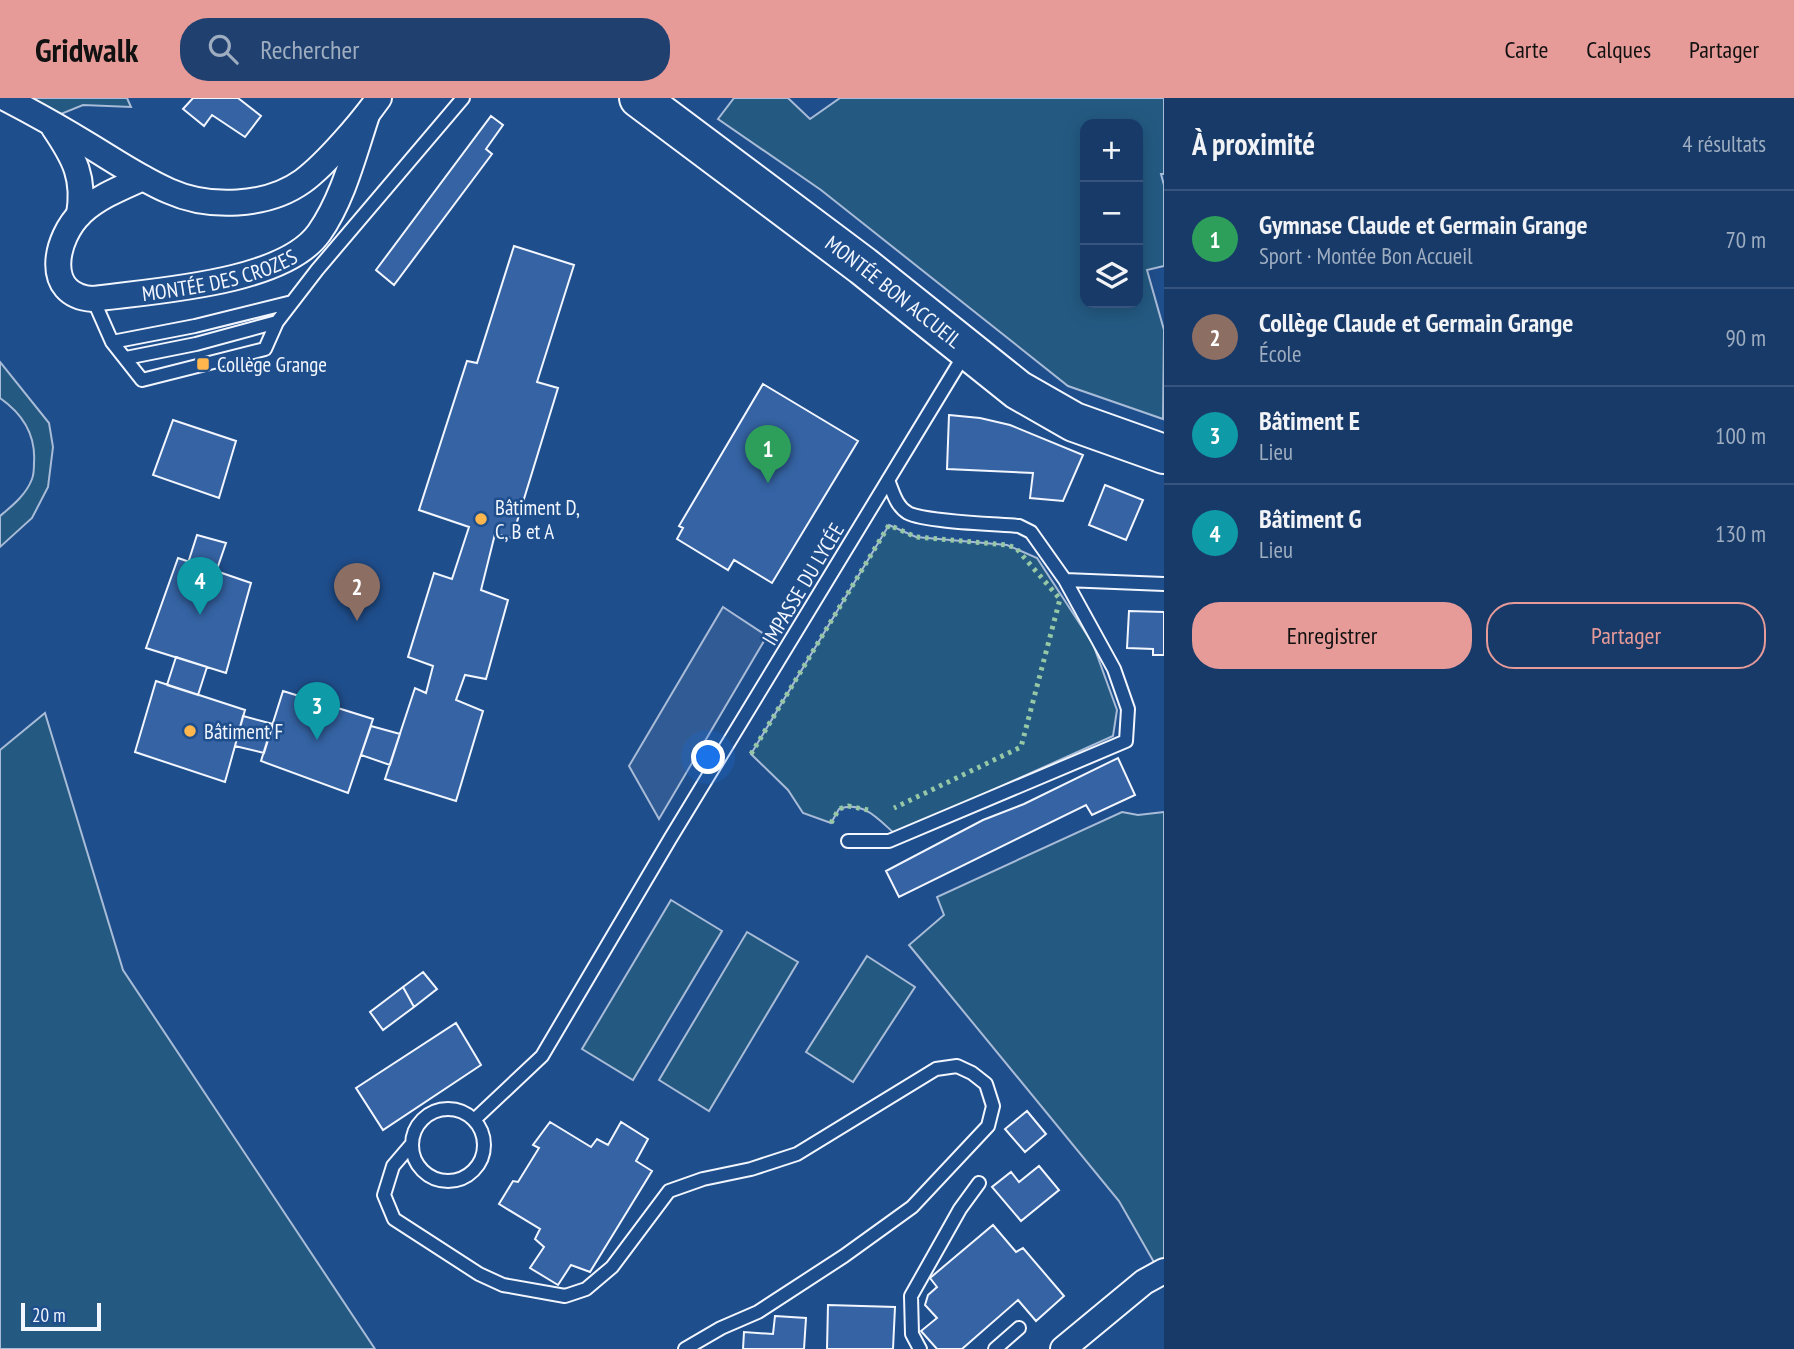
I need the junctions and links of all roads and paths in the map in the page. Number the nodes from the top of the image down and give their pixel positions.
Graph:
1 (5, 98) edge
2 (463, 98) edge
3 (639, 98) edge
4 (373, 106) edge
5 (50, 122) junction
6 (143, 178) junction
7 (79, 215) junction
8 (93, 299) junction
9 (292, 302) junction
10 (277, 322) junction
11 (112, 342) junction
12 (968, 349) junction
13 (125, 358) junction
14 (1164, 454) edge
15 (888, 480) junction
16 (1065, 580) junction
17 (1164, 584) edge
18 (848, 841) dead end
19 (474, 1120) junction
20 (411, 1144) junction
21 (979, 1183) dead end
22 (1164, 1271) edge
23 (1019, 1328) dead end
24 (685, 1349) edge
25 (920, 1349) edge
26 (995, 1349) edge
27 (1063, 1349) edge

1 - 5 street, MONTÉE DES CROZES
2 - 9 lane
3 - 12 main road, MONTÉE BON ACCUEIL
4 - 6 street, MONTÉE DES CROZES
4 - 8 street, MONTÉE DES CROZES
5 - 6 street, MONTÉE DES CROZES
5 - 7 street, MONTÉE DES CROZES
6 - 7 street, MONTÉE DES CROZES
7 - 8 street, MONTÉE DES CROZES
8 - 11 lane
9 - 10 lane
9 - 11 lane
10 - 13 lane
10 - 13 lane
11 - 13 lane
12 - 14 main road, MONTÉE BON ACCUEIL
12 - 15 lane, IMPASSE DU LYCÉE
15 - 16 lane
15 - 19 lane, IMPASSE DU LYCÉE
16 - 17 lane
16 - 18 lane
19 - 20 lane
19 - 20 lane
20 - 24 lane
21 - 25 lane
22 - 27 street
23 - 26 lane

